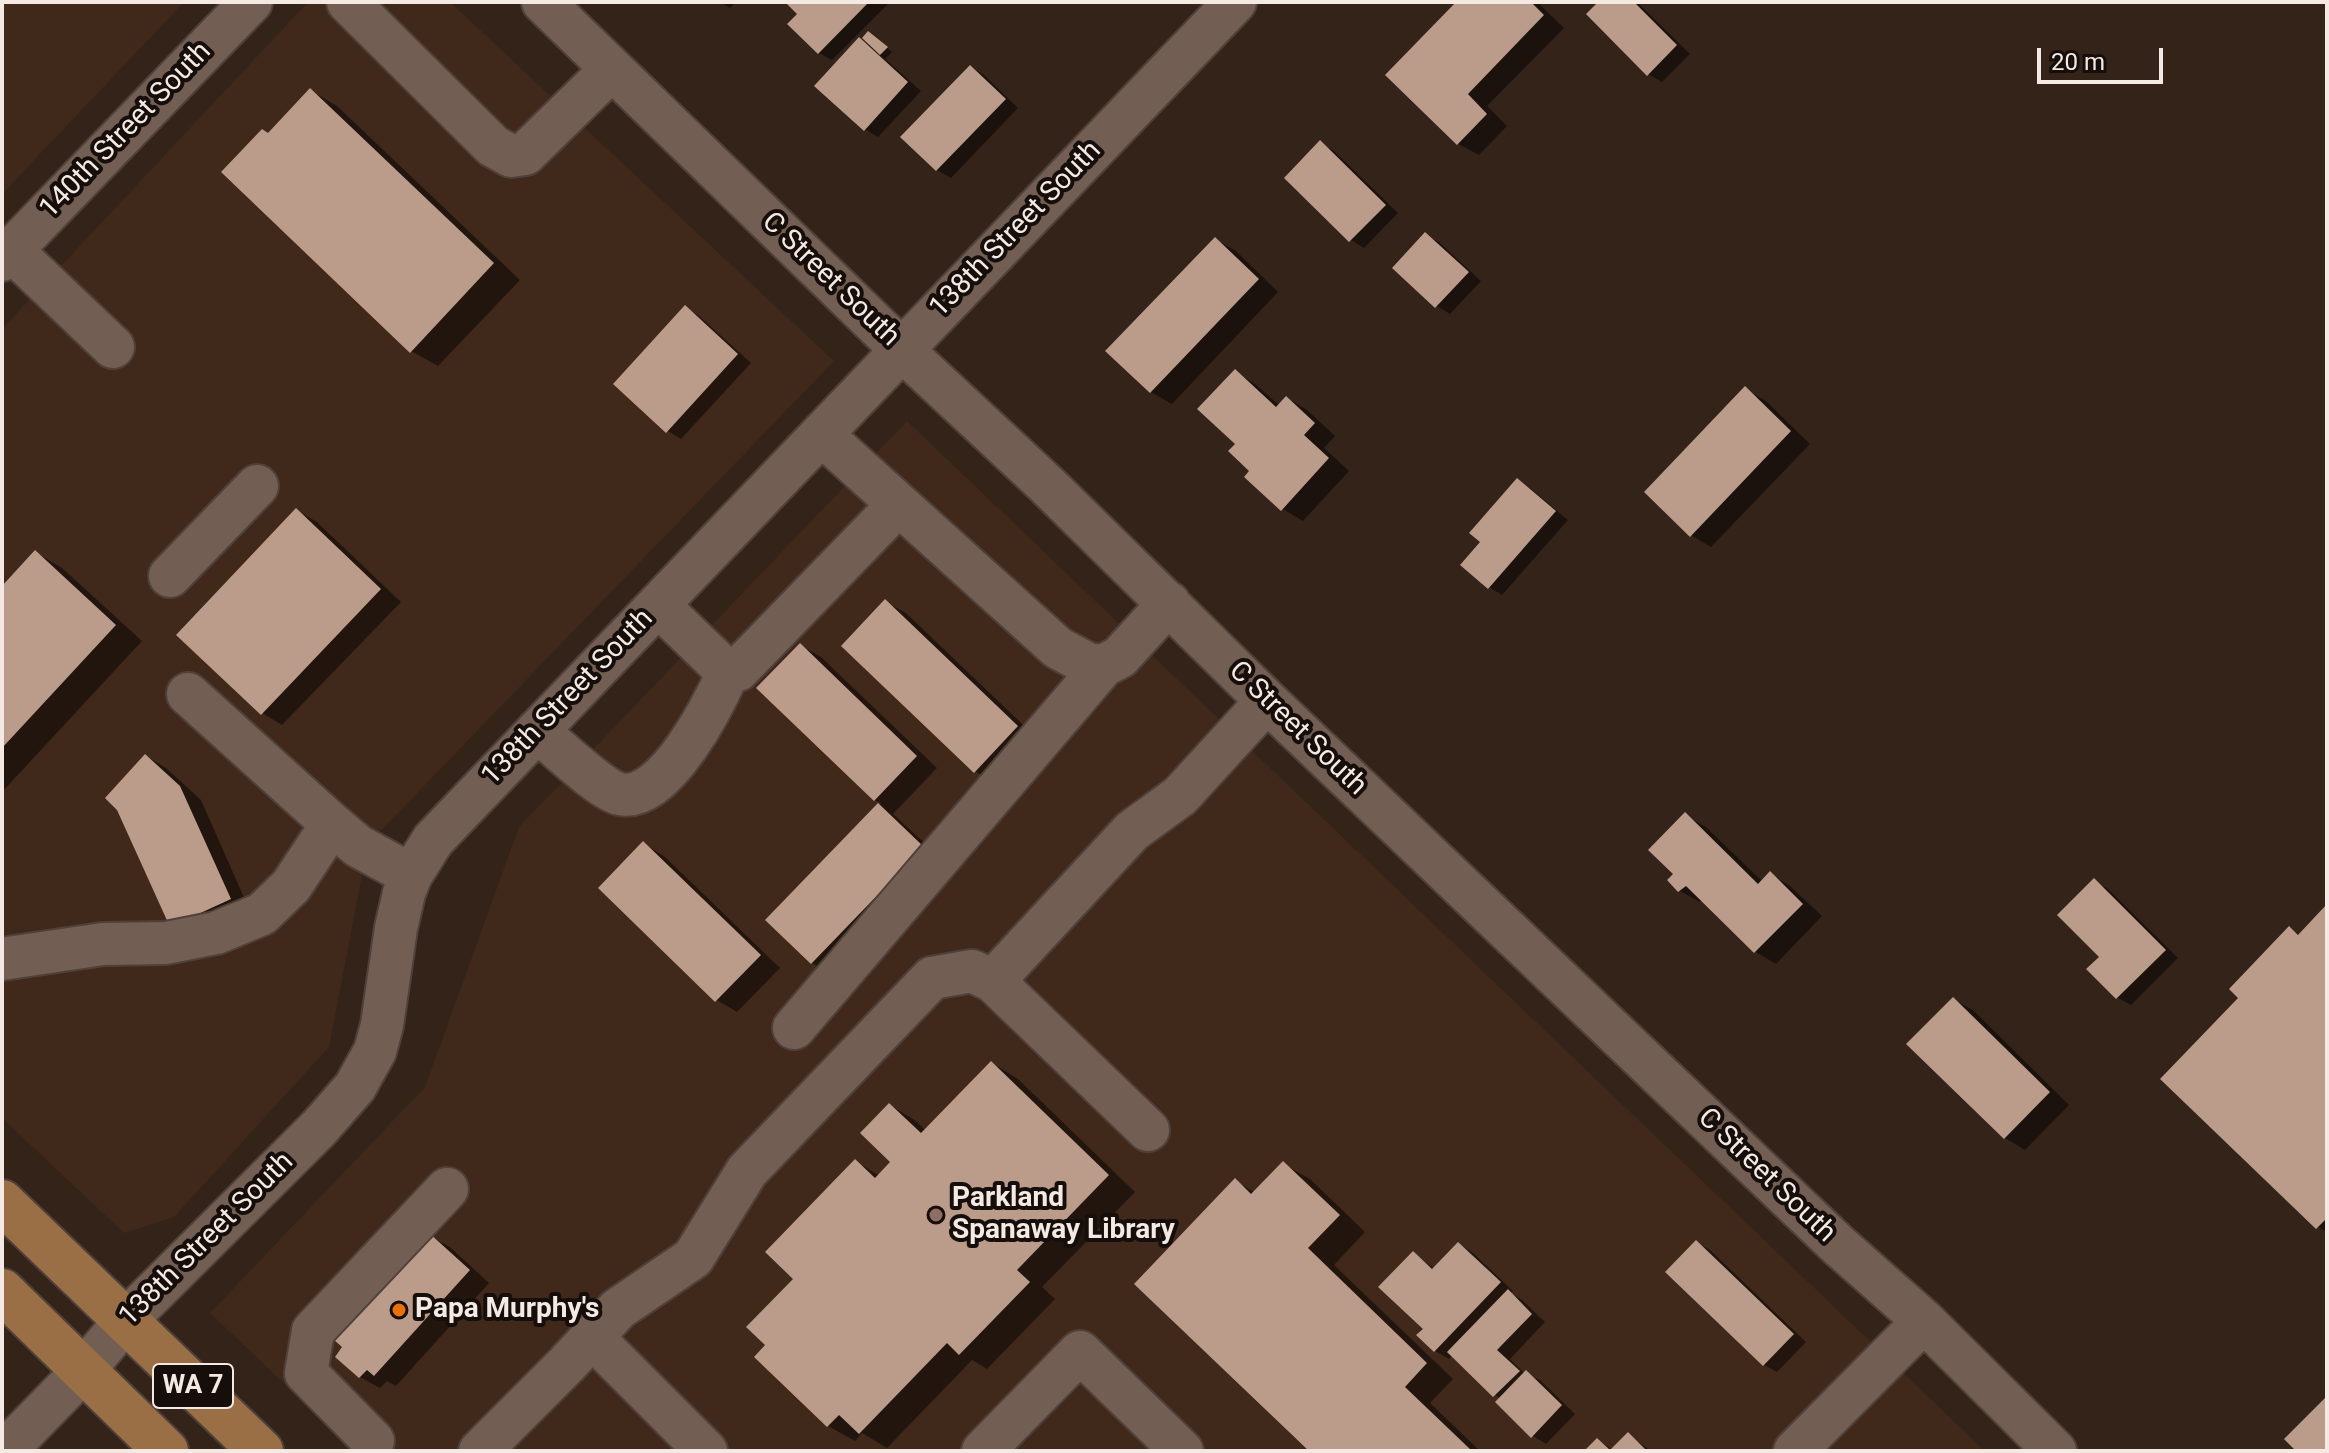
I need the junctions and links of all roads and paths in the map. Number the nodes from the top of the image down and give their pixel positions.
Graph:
1 (251, 2) edge
2 (348, 2) edge
3 (543, 2) edge
4 (1235, 2) edge
5 (612, 69) junction
6 (7, 255) edge
7 (113, 347) dead end
8 (901, 349) junction
9 (822, 435) junction
10 (257, 486) dead end
11 (898, 505) junction
12 (170, 576) dead end
13 (1169, 603) junction
14 (658, 605) junction
15 (1103, 666) junction
16 (729, 670) junction
17 (188, 694) dead end
18 (1267, 701) junction
19 (537, 731) junction
20 (332, 824) junction
21 (411, 875) junction
22 (2, 959) edge
23 (993, 981) junction
24 (794, 1028) dead end
25 (1148, 1130) dead end
26 (447, 1189) dead end
27 (2, 1202) edge
28 (2, 1291) edge
29 (125, 1321) junction
30 (1924, 1321) junction
31 (592, 1337) junction
32 (84, 1370) junction
33 (373, 1441) dead end
34 (5, 1451) edge
35 (166, 1451) edge
36 (261, 1451) edge
37 (480, 1451) edge
38 (706, 1451) edge
39 (983, 1451) edge
40 (1182, 1451) edge
41 (1795, 1451) edge
42 (2055, 1451) edge

1 - 6 street, 140th Street South
2 - 5 street
3 - 5 street, C Street South
4 - 8 street, 138th Street South
5 - 8 street, C Street South
6 - 7 street
8 - 9 street, 138th Street South
8 - 13 street, C Street South
9 - 11 street
9 - 14 street, 138th Street South
10 - 12 street
11 - 15 street
11 - 16 street
13 - 15 street
13 - 18 street, C Street South
14 - 16 street
14 - 19 street, 138th Street South
15 - 24 street
16 - 19 street
17 - 20 street
18 - 23 street
18 - 30 street, C Street South
19 - 21 street, 138th Street South
20 - 21 street
20 - 22 street
21 - 29 street, 138th Street South
23 - 25 street
23 - 31 street
26 - 33 street
27 - 29 main road, WA 7
28 - 32 main road, WA 7
29 - 32 street, 138th Street South
29 - 36 main road, WA 7
30 - 41 street
30 - 42 street, C Street South
31 - 37 street
31 - 38 street
32 - 34 street, 138th Street South
32 - 35 main road, WA 7
39 - 40 street

